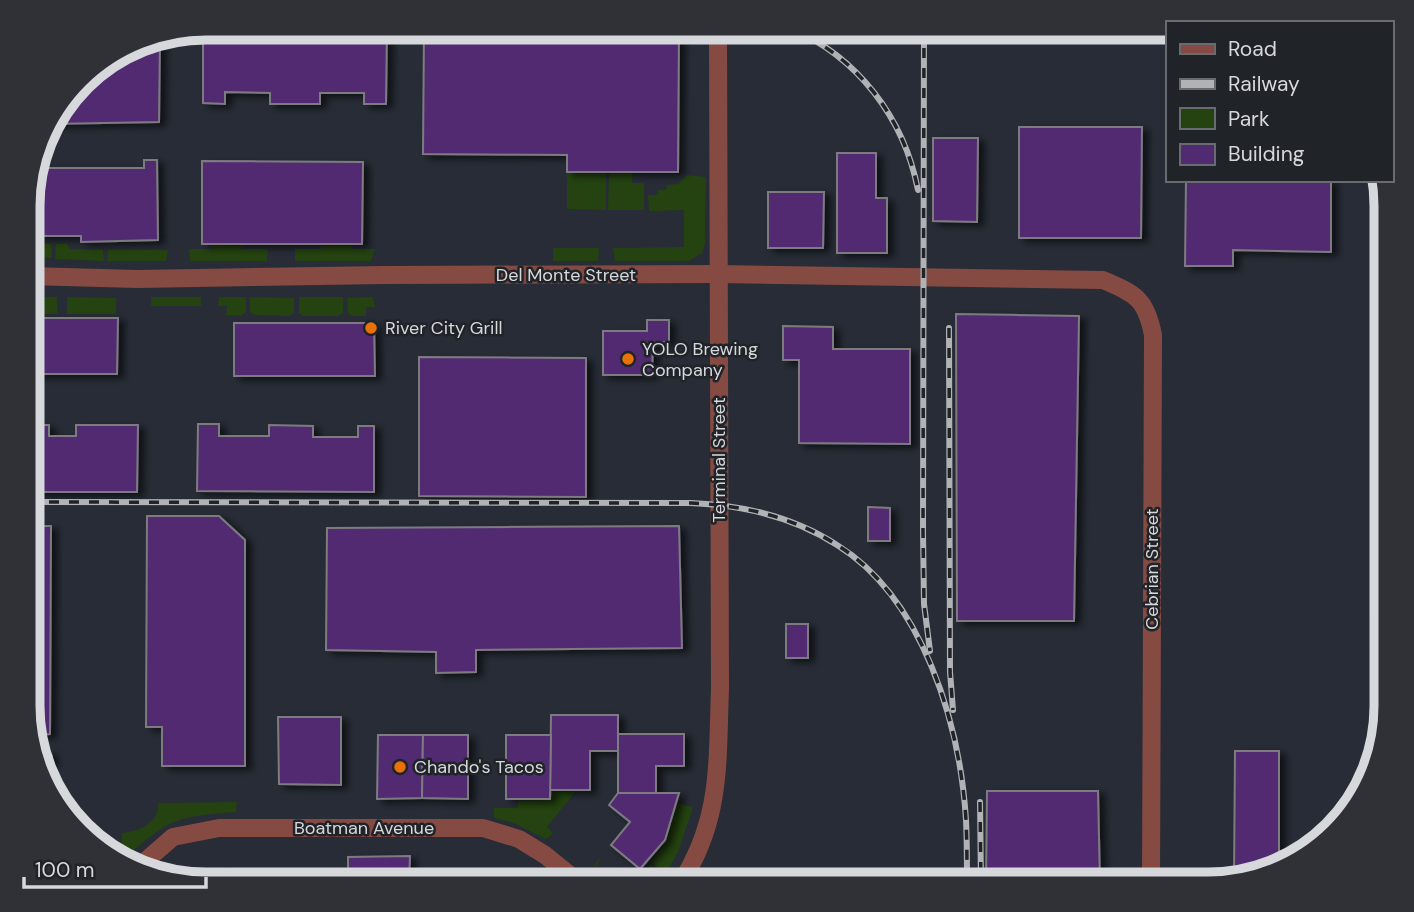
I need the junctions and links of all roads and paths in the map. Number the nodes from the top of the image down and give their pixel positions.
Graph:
1 (718, 40) edge
2 (718, 274) junction
3 (40, 276) edge
4 (1103, 280) joint
5 (146, 860) edge
6 (1151, 871) edge
7 (566, 872) edge
8 (688, 872) edge

1 - 2 street, Terminal Street
2 - 3 street, Del Monte Street
2 - 4 street, Del Monte Street
2 - 8 street, Terminal Street
4 - 6 street, Cebrian Street
5 - 7 street, Boatman Avenue

